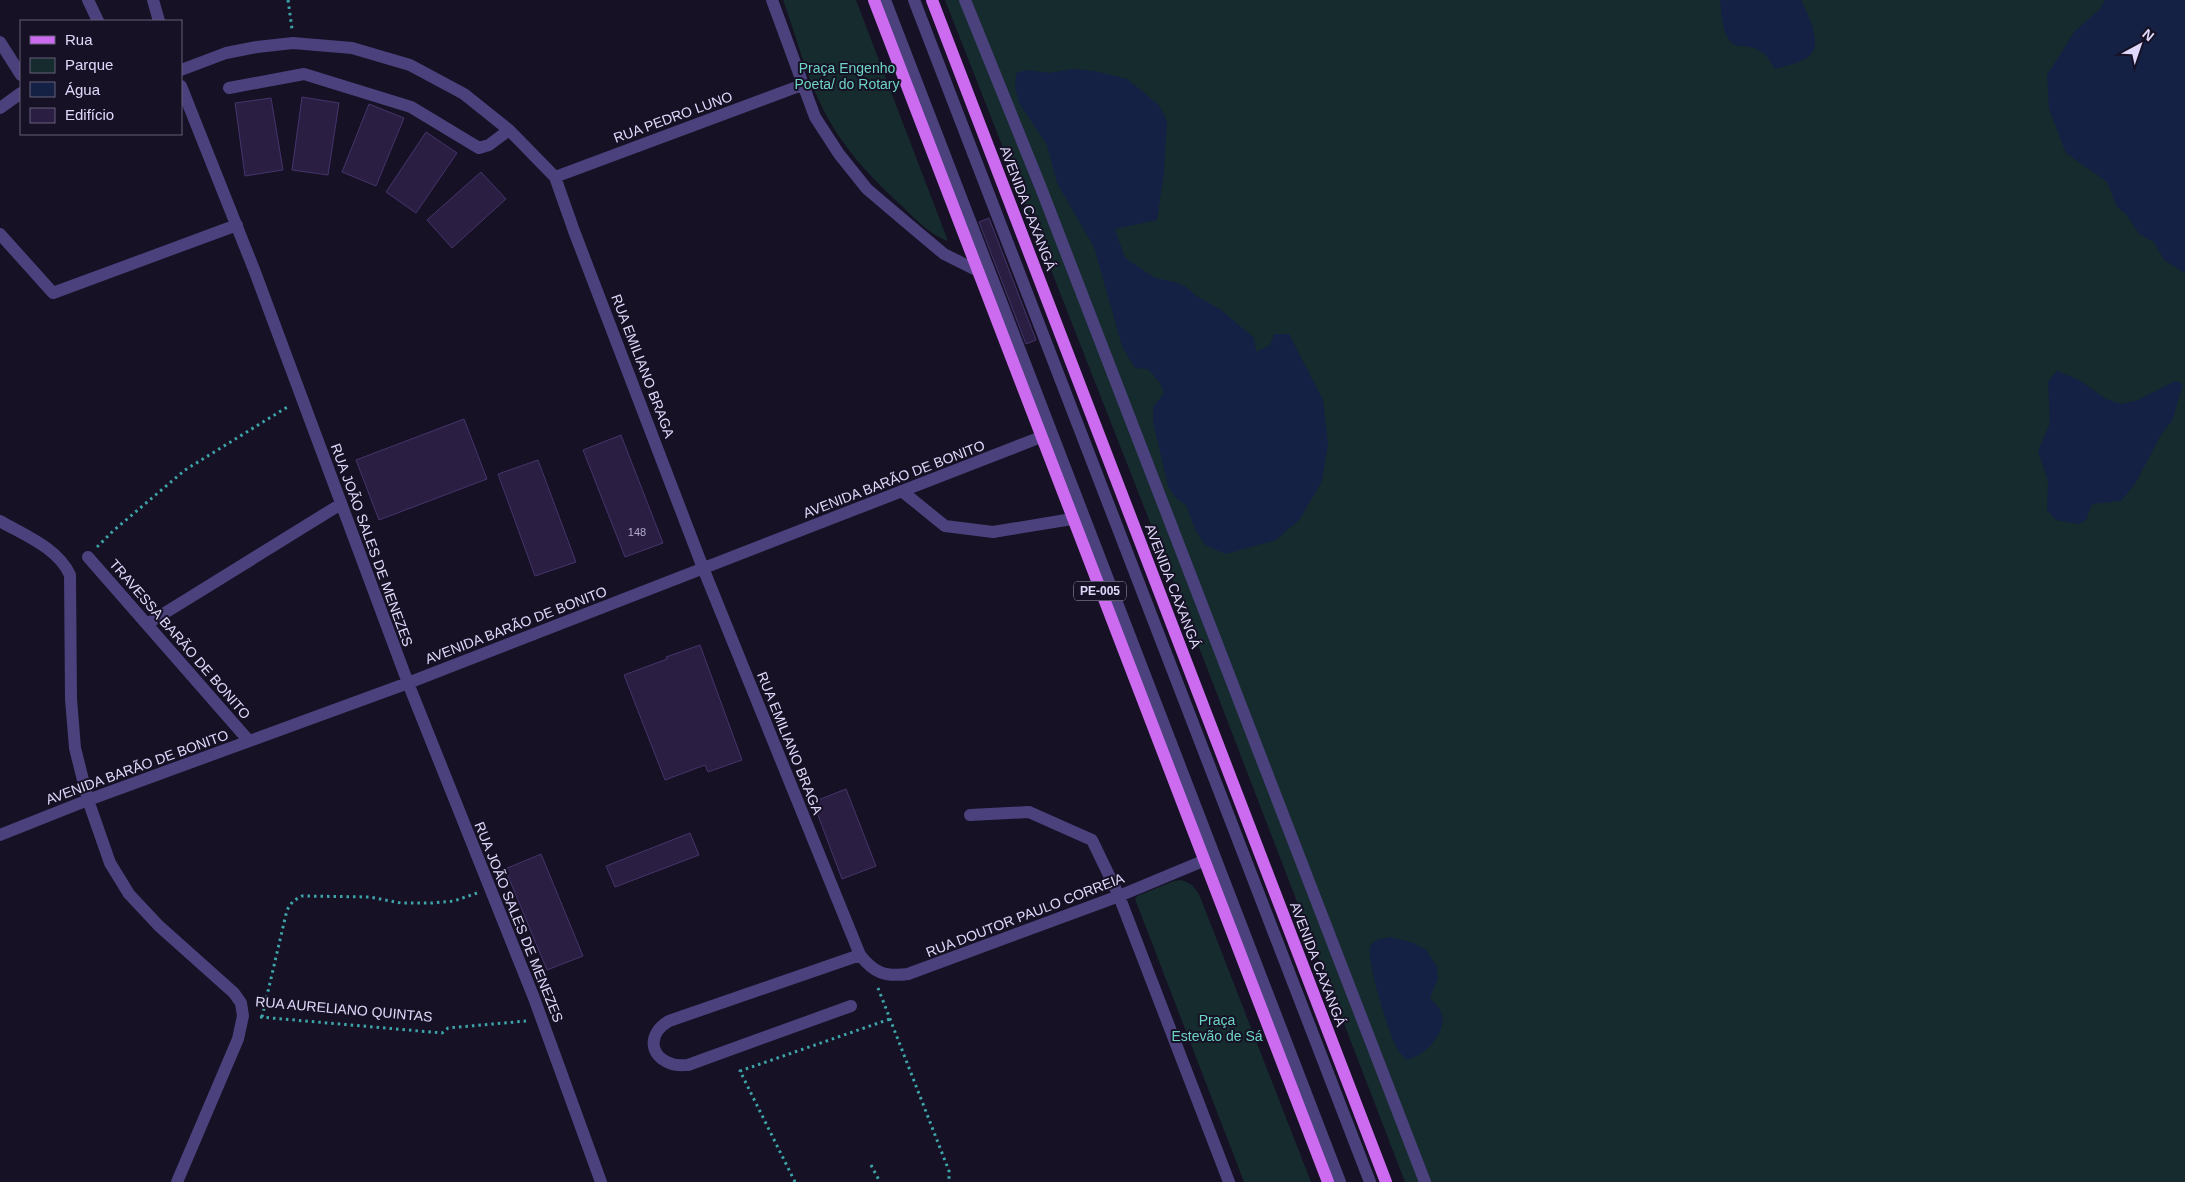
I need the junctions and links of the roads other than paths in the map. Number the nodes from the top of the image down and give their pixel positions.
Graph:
1 (88, 0) edge
2 (153, 0) edge
3 (772, 0) edge
4 (874, 0) edge
5 (886, 0) edge
6 (914, 0) edge
7 (932, 0) edge
8 (965, 0) edge
9 (98, 20) edge
10 (159, 20) edge
11 (0, 42) edge
12 (182, 70) edge
13 (20, 73) edge
14 (802, 85) junction
15 (182, 88) edge
16 (229, 88) dead end
17 (20, 94) edge
18 (0, 108) edge
19 (509, 130) junction
20 (555, 177) junction
21 (237, 225) junction
22 (0, 234) edge
23 (978, 271) junction
24 (1041, 437) junction
25 (903, 492) junction
26 (341, 504) junction
27 (1072, 519) junction
28 (0, 521) edge
29 (88, 557) road end
30 (703, 568) junction
31 (147, 624) junction
32 (408, 684) junction
33 (249, 741) junction
34 (88, 800) junction
35 (970, 815) dead end
36 (0, 835) edge
37 (1203, 861) junction
38 (1119, 896) junction
39 (860, 954) junction
40 (851, 1006) dead end
41 (177, 1182) edge
42 (601, 1182) edge
43 (1229, 1182) edge
44 (1328, 1182) edge
45 (1340, 1182) edge
46 (1370, 1182) edge
47 (1386, 1182) edge
48 (1425, 1182) edge

1 - 9 street
2 - 10 street
3 - 14 street
4 - 23 main road, PE-005
5 - 45 street
6 - 46 street
7 - 47 main road, AVENIDA CAXANGÁ
8 - 48 street
11 - 13 street
12 - 19 street, RUA EMILIANO BRAGA
14 - 20 street, RUA PEDRO LUNO
14 - 23 street
15 - 21 street, RUA JOÃO SALES DE MENEZES
16 - 19 street
17 - 18 street
19 - 20 street, RUA EMILIANO BRAGA
20 - 30 street, RUA EMILIANO BRAGA
21 - 22 street
21 - 26 street, RUA JOÃO SALES DE MENEZES
23 - 24 main road, PE-005
24 - 25 street, AVENIDA BARÃO DE BONITO
24 - 27 main road, PE-005
25 - 27 street
25 - 30 street, AVENIDA BARÃO DE BONITO
26 - 31 street
26 - 32 street, RUA JOÃO SALES DE MENEZES
27 - 37 main road, PE-005
28 - 34 street, RUA AURELIANO QUINTAS
29 - 31 street, TRAVESSA BARÃO DE BONITO
30 - 32 street, AVENIDA BARÃO DE BONITO
30 - 39 street, RUA EMILIANO BRAGA
31 - 33 street, TRAVESSA BARÃO DE BONITO
32 - 33 street, AVENIDA BARÃO DE BONITO
32 - 42 street, RUA JOÃO SALES DE MENEZES
33 - 34 street, AVENIDA BARÃO DE BONITO
34 - 36 street, AVENIDA BARÃO DE BONITO
34 - 41 street, RUA AURELIANO QUINTAS
35 - 38 street
37 - 38 street, RUA DOUTOR PAULO CORREIA
37 - 44 main road, PE-005
38 - 39 street, RUA DOUTOR PAULO CORREIA
38 - 43 street
39 - 40 street

